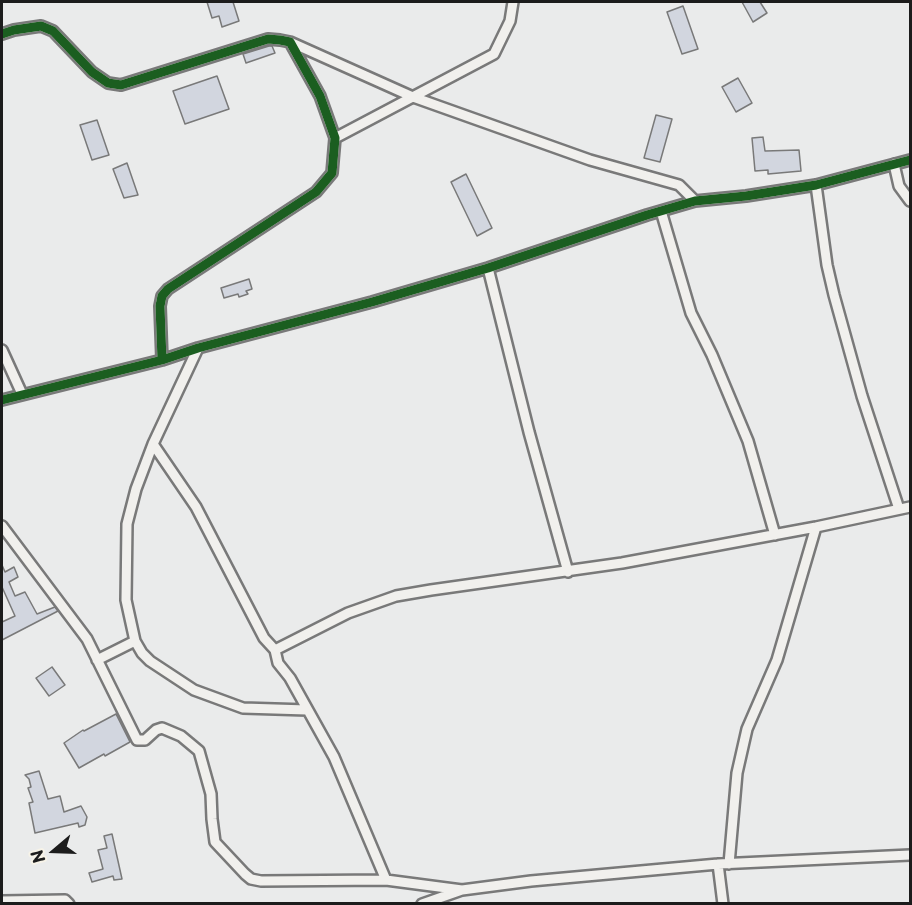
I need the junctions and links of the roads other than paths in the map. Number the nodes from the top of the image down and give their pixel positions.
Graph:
1 (513, 2) edge
2 (2, 34) edge
3 (290, 42) junction
4 (413, 97) junction
5 (336, 138) junction
6 (910, 160) edge
7 (894, 164) junction
8 (816, 185) junction
9 (695, 201) junction
10 (910, 201) edge
11 (661, 211) junction
12 (488, 268) junction
13 (198, 348) junction
14 (2, 350) edge
15 (162, 360) junction
16 (22, 394) junction
17 (2, 400) edge
18 (153, 444) junction
19 (910, 507) edge
20 (898, 509) junction
21 (2, 526) edge
22 (816, 527) junction
23 (775, 535) junction
24 (568, 572) junction
25 (135, 641) junction
26 (275, 650) junction
27 (97, 660) junction
28 (307, 710) junction
29 (910, 855) edge
30 (718, 864) junction
31 (729, 864) junction
32 (387, 880) junction
33 (462, 890) junction
34 (7, 902) edge
35 (69, 903) edge
36 (422, 903) edge
37 (723, 903) edge

1 - 4 street
2 - 3 street
3 - 4 street
3 - 5 street
4 - 5 street
4 - 9 street
5 - 15 street
6 - 7 street
7 - 8 street
7 - 10 street
8 - 9 street
8 - 20 street
9 - 11 street
11 - 12 street
11 - 23 street
12 - 13 street
12 - 24 street
13 - 15 street
13 - 18 street
14 - 16 street
15 - 16 street
16 - 17 street
18 - 25 street
18 - 26 street
19 - 20 street
20 - 22 street
21 - 27 street
22 - 23 street
22 - 31 street
23 - 24 street
24 - 26 street
25 - 27 street
25 - 28 street
26 - 28 street
27 - 32 street
28 - 32 street
29 - 31 street
30 - 31 street
30 - 33 street
30 - 37 street
32 - 33 street
33 - 36 street
34 - 35 street

